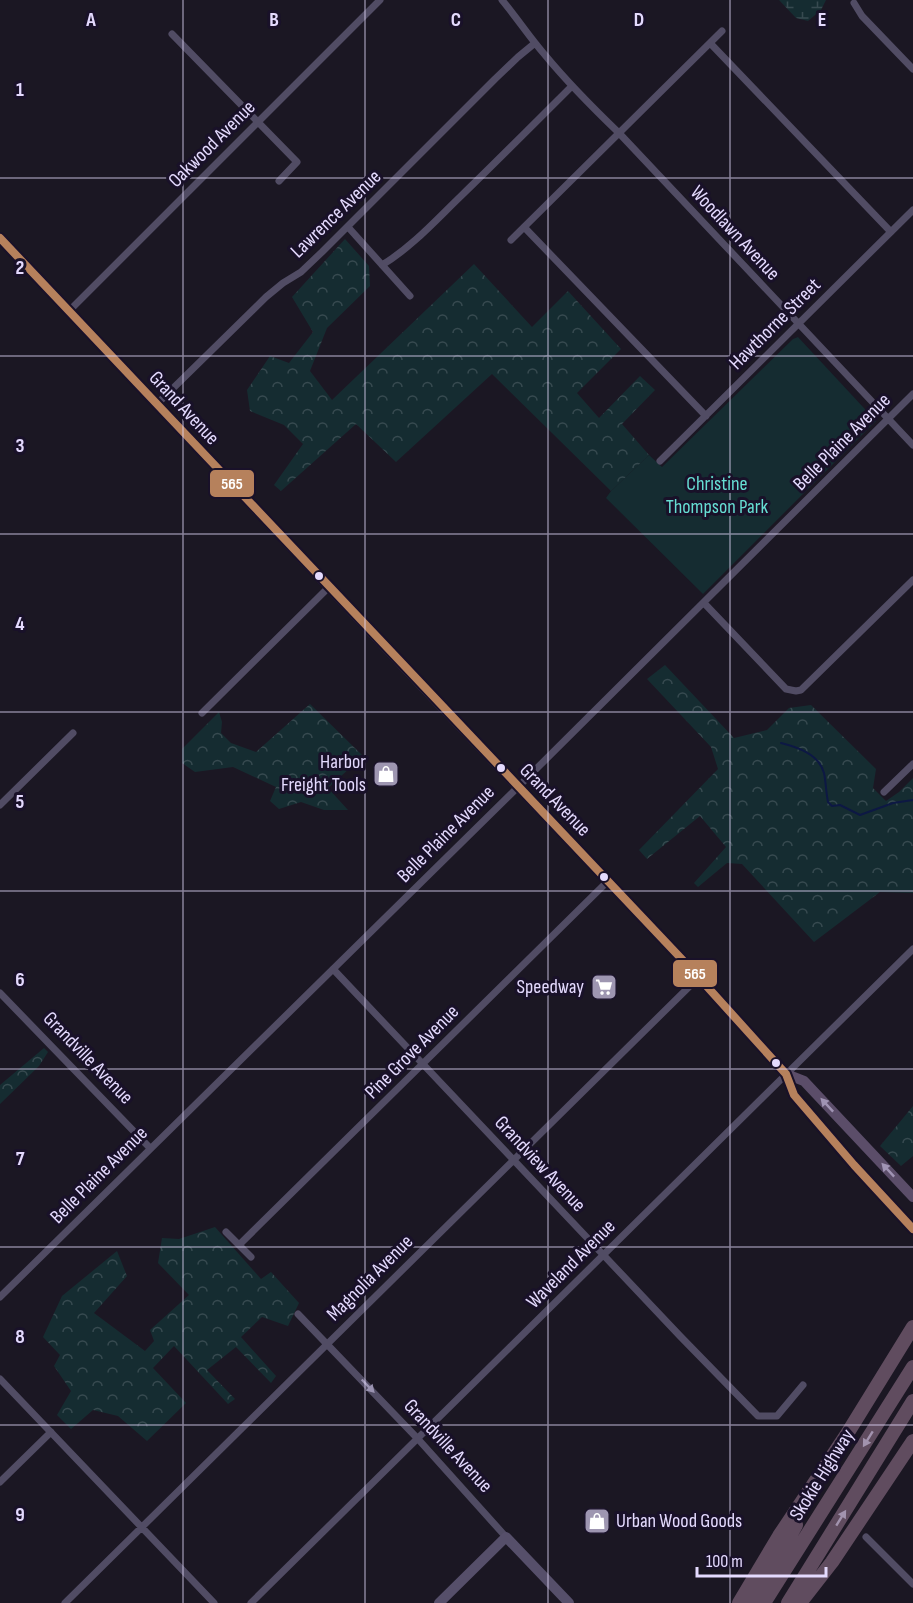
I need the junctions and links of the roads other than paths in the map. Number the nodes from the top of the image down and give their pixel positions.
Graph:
1 (380, 0) edge
2 (502, 0) edge
3 (854, 3) dead end
4 (722, 31) dead end
5 (171, 33) dead end
6 (535, 43) junction
7 (711, 43) junction
8 (913, 69) edge
9 (572, 86) junction
10 (257, 121) junction
11 (619, 133) junction
12 (279, 181) dead end
13 (913, 210) edge
14 (348, 227) junction
15 (525, 227) junction
16 (891, 232) junction
17 (0, 238) edge
18 (511, 240) dead end
19 (382, 265) junction
20 (410, 296) dead end
21 (69, 311) junction
22 (798, 324) junction
23 (913, 394) edge
24 (157, 404) junction
25 (706, 416) junction
26 (888, 419) junction
27 (913, 445) edge
28 (660, 461) dead end
29 (913, 580) edge
30 (329, 587) junction
31 (704, 603) junction
32 (202, 713) dead end
33 (73, 733) dead end
34 (913, 764) edge
35 (518, 787) junction
36 (884, 792) dead end
37 (0, 805) edge
38 (608, 881) junction
39 (913, 949) edge
40 (333, 969) junction
41 (699, 976) junction
42 (0, 993) edge
43 (424, 1065) junction
44 (786, 1074) junction
45 (150, 1148) junction
46 (513, 1159) junction
47 (913, 1197) edge
48 (913, 1229) edge
49 (226, 1232) dead end
50 (239, 1245) junction
51 (604, 1255) junction
52 (251, 1257) dead end
53 (0, 1297) edge
54 (298, 1314) dead end
55 (913, 1327) edge
56 (327, 1344) junction
57 (913, 1367) edge
58 (0, 1379) edge
59 (803, 1385) dead end
60 (912, 1402) edge
61 (51, 1432) junction
62 (847, 1434) junction
63 (418, 1439) junction
64 (913, 1441) edge
65 (0, 1482) edge
66 (142, 1527) junction
67 (506, 1537) junction
68 (866, 1537) dead end
69 (913, 1584) edge
70 (65, 1603) edge
71 (214, 1603) edge
72 (251, 1603) edge
73 (439, 1603) edge
74 (568, 1603) edge
75 (739, 1603) edge
76 (753, 1603) edge
77 (764, 1603) edge
78 (788, 1603) edge
79 (800, 1603) edge

1 - 10 street, Oakwood Avenue
2 - 6 street, Woodlawn Avenue
3 - 8 street
4 - 7 street
5 - 10 street
6 - 9 street, Woodlawn Avenue
6 - 14 street, Lawrence Avenue
7 - 11 street
7 - 16 street
9 - 11 street, Woodlawn Avenue
9 - 19 street
10 - 12 street
10 - 21 street, Oakwood Avenue
11 - 15 street
11 - 22 street, Woodlawn Avenue
13 - 16 street, Hawthorne Street
14 - 19 street
14 - 24 street, Lawrence Avenue
15 - 18 street
15 - 25 street
16 - 22 street, Hawthorne Street
17 - 21 main road, Grand Avenue
19 - 20 street
21 - 24 main road, Grand Avenue
22 - 25 street, Hawthorne Street
22 - 26 street, Woodlawn Avenue
23 - 26 street, Belle Plaine Avenue
24 - 30 main road, Grand Avenue
25 - 28 street, Hawthorne Street
26 - 27 street, Woodlawn Avenue
26 - 31 street, Belle Plaine Avenue
29 - 31 street
30 - 32 street
30 - 35 main road, Grand Avenue
31 - 35 street, Belle Plaine Avenue
33 - 37 street
34 - 36 street
35 - 38 main road, Grand Avenue
35 - 40 street, Belle Plaine Avenue
38 - 41 main road, Grand Avenue
38 - 43 street, Pine Grove Avenue
39 - 44 street, Waveland Avenue
40 - 43 street, Grandview Avenue
40 - 45 street, Belle Plaine Avenue
41 - 44 main road, Grand Avenue
41 - 46 street, Magnolia Avenue
42 - 45 street, Grandville Avenue
43 - 46 street, Grandview Avenue
43 - 50 street, Pine Grove Avenue
47 -> 44 main road, Grand Avenue
44 - 48 main road, Grand Avenue
44 - 51 street, Waveland Avenue
45 - 53 street, Belle Plaine Avenue
46 - 51 street, Grandview Avenue
46 - 56 street, Magnolia Avenue
49 - 50 street
50 - 52 street
51 - 59 street, Grandview Avenue
51 - 63 street, Waveland Avenue
54 - 56 street, Grandville Avenue
55 - 62 highway
56 -> 63 street, Grandville Avenue
56 - 66 street, Magnolia Avenue
57 -> 77 highway, Skokie Highway
58 - 61 street
78 -> 60 highway, Skokie Highway
61 - 65 street
61 - 66 street
62 - 75 highway
62 - 76 highway
63 - 67 street, Grandville Avenue
63 - 72 street, Waveland Avenue
64 - 79 highway
66 - 70 street, Magnolia Avenue
66 - 71 street
67 - 73 street
67 - 74 street, Grandville Avenue
68 - 69 street

